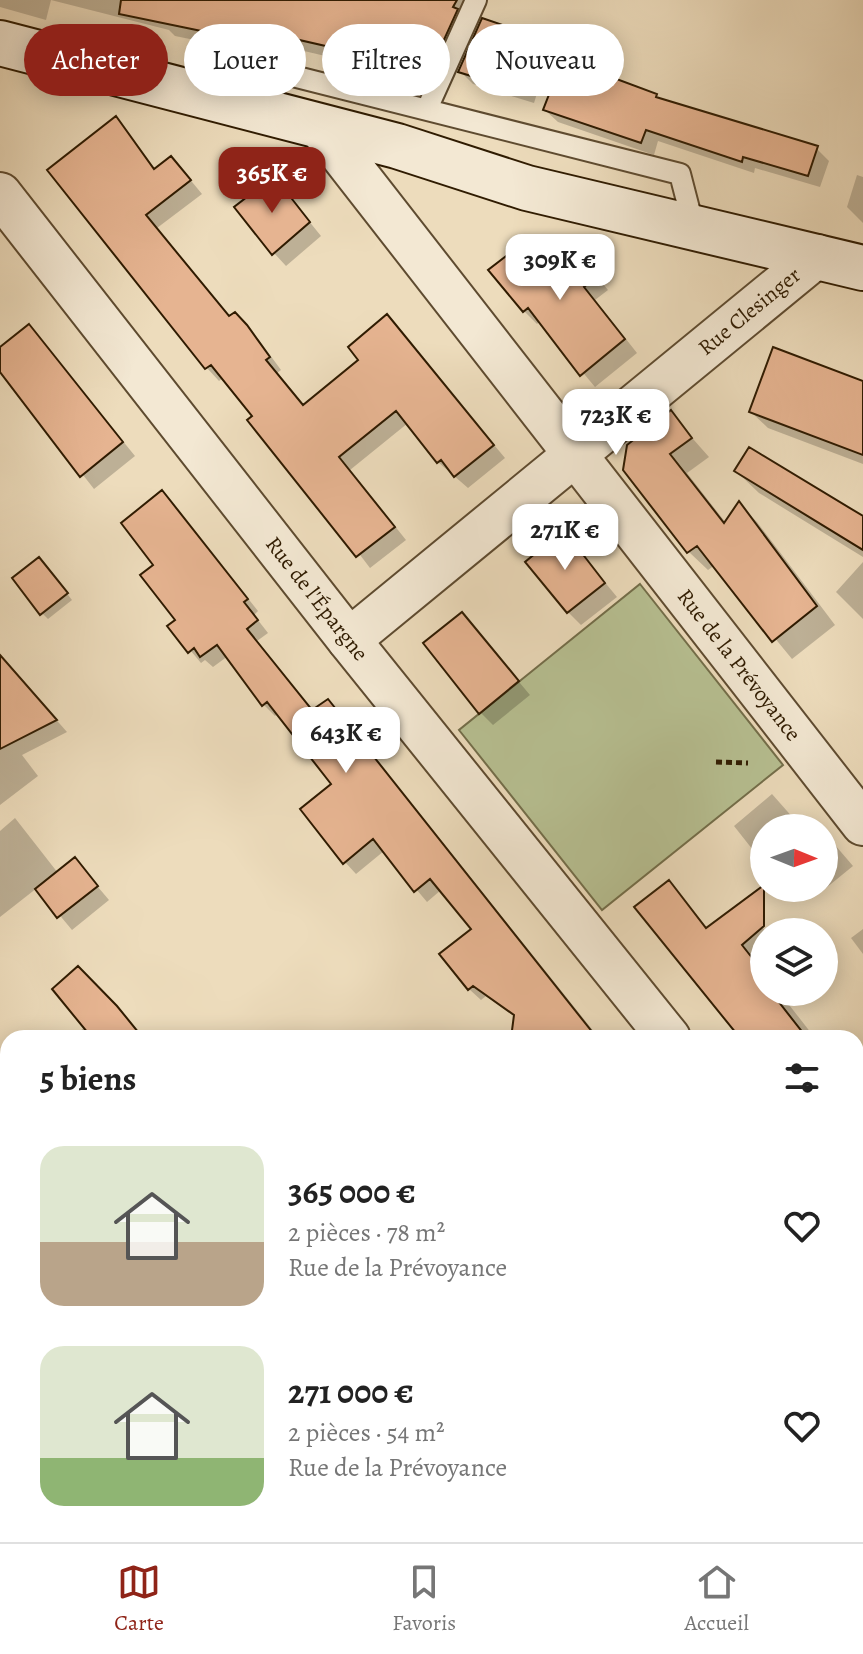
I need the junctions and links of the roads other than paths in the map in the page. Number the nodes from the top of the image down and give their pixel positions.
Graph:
1 (476, 0) edge
2 (0, 43) edge
3 (246, 109) junction
4 (427, 109) junction
5 (320, 127) junction
6 (0, 194) edge
7 (694, 228) junction
8 (817, 256) junction
9 (863, 268) edge
10 (573, 455) junction
11 (349, 640) junction
12 (863, 824) edge
13 (663, 1030) edge

1 - 4 lane
2 - 3 street
3 - 4 lane
3 - 5 street
4 - 7 lane
5 - 7 street
5 - 10 street, Rue de la Prévoyance
6 - 11 street, Rue de l'Épargne
7 - 8 street
8 - 9 street
8 - 10 street, Rue Clesinger
10 - 11 street, Rue Clesinger
10 - 12 street, Rue de la Prévoyance
11 - 13 street, Rue de l'Épargne

